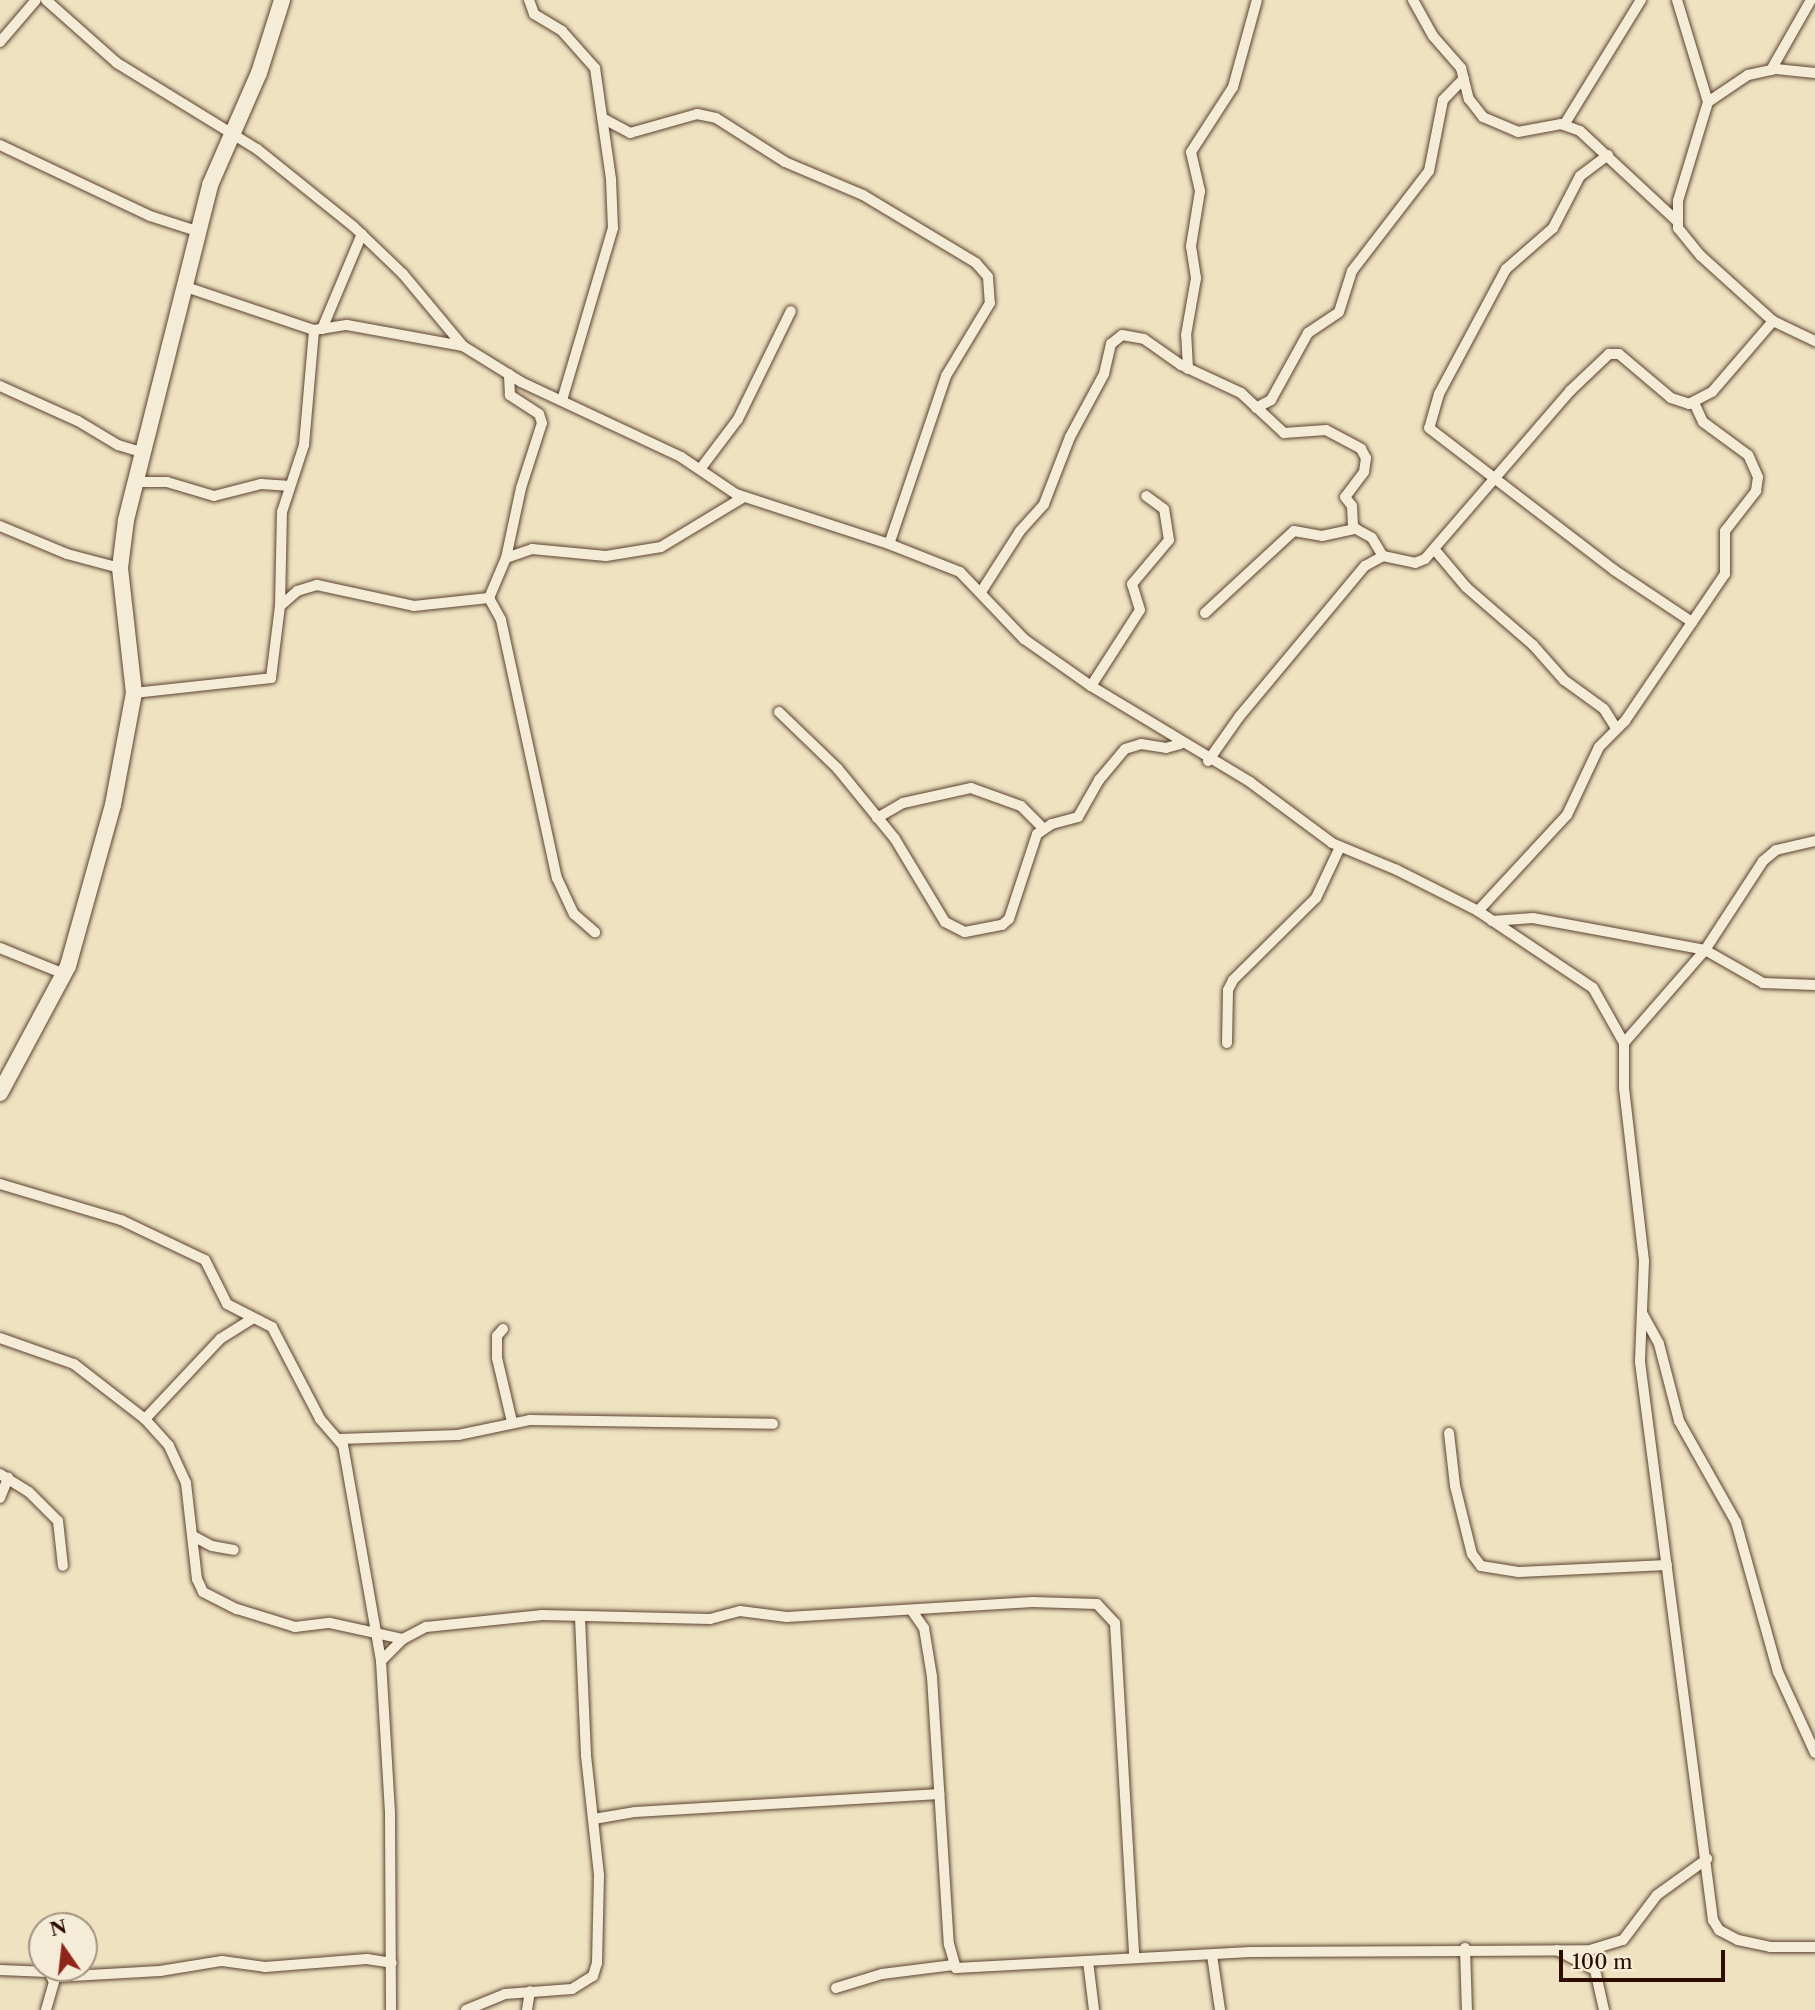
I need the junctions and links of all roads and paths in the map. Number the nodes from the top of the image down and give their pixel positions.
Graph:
1 (36, 0) edge
2 (46, 0) edge
3 (282, 0) edge
4 (529, 0) edge
5 (1257, 0) edge
6 (1413, 0) edge
7 (1642, 0) edge
8 (1677, 0) edge
9 (1811, 0) edge
10 (0, 41) edge
11 (1771, 70) junction
12 (1815, 73) edge
13 (1464, 78) junction
14 (1708, 102) junction
15 (604, 119) junction
16 (1564, 125) junction
17 (233, 132) junction
18 (0, 145) edge
19 (1608, 155) junction
20 (1677, 221) junction
21 (197, 232) junction
22 (362, 234) junction
23 (183, 286) junction
24 (791, 311) dead end
25 (1773, 321) junction
26 (318, 330) junction
27 (1815, 341) edge
28 (463, 346) junction
29 (1188, 369) junction
30 (509, 374) junction
31 (0, 386) edge
32 (562, 400) junction
33 (1694, 403) junction
34 (1256, 408) junction
35 (141, 452) junction
36 (701, 468) junction
37 (1493, 480) junction
38 (135, 482) junction
39 (287, 486) junction
40 (1146, 496) dead end
41 (744, 497) junction
42 (0, 526) edge
43 (1353, 528) junction
44 (889, 544) junction
45 (1435, 550) junction
46 (1383, 556) junction
47 (506, 558) junction
48 (120, 568) junction
49 (981, 592) junction
50 (489, 598) junction
51 (280, 606) junction
52 (1205, 613) dead end
53 (1692, 622) junction
54 (1091, 686) junction
55 (134, 693) junction
56 (779, 712) dead end
57 (1616, 728) junction
58 (1180, 744) junction
59 (1208, 761) junction
60 (877, 818) junction
61 (1042, 828) junction
62 (1815, 841) edge
63 (1340, 848) junction
64 (1478, 911) junction
65 (1492, 921) junction
66 (595, 932) dead end
67 (0, 948) edge
68 (1705, 950) junction
69 (64, 974) junction
70 (1815, 985) edge
71 (1624, 1043) junction
72 (1227, 1044) dead end
73 (0, 1093) edge
74 (0, 1184) edge
75 (1642, 1312) junction
76 (253, 1318) junction
77 (503, 1329) dead end
78 (0, 1338) edge
79 (145, 1419) junction
80 (512, 1422) junction
81 (773, 1424) dead end
82 (1449, 1433) dead end
83 (339, 1439) junction
84 (4, 1476) edge
85 (0, 1498) edge
86 (193, 1536) junction
87 (234, 1550) dead end
88 (1667, 1565) junction
89 (63, 1566) dead end
90 (912, 1611) junction
91 (580, 1618) junction
92 (376, 1633) junction
93 (403, 1639) junction
94 (381, 1661) junction
95 (1815, 1753) edge
96 (939, 1794) junction
97 (594, 1819) junction
98 (1707, 1859) junction
99 (1815, 1947) edge
100 (1465, 1948) junction
101 (1557, 1950) junction
102 (1212, 1955) junction
103 (1134, 1957) junction
104 (1088, 1961) junction
105 (392, 1963) junction
106 (953, 1965) junction
107 (28, 1969) edge
108 (0, 1970) edge
109 (98, 1975) edge
110 (53, 1982) edge
111 (836, 1988) dead end
112 (530, 1991) junction
113 (47, 2010) edge
114 (391, 2010) edge
115 (466, 2010) edge
116 (527, 2010) edge
117 (1094, 2010) edge
118 (1220, 2010) edge
119 (1467, 2010) edge
120 (1604, 2010) edge

1 - 10 street
2 - 17 street
3 - 17 main road
4 - 15 street
5 - 29 street
6 - 13 street
7 - 16 street
8 - 14 street
9 - 11 street
11 - 12 street
11 - 14 street
13 - 16 street
13 - 34 street
14 - 20 street
15 - 32 street
15 - 44 street
16 - 19 street
17 - 21 main road
17 - 22 street
18 - 21 street
19 - 20 street
19 - 37 street
20 - 25 street
21 - 23 main road
22 - 26 street
22 - 28 street
23 - 26 street
23 - 35 main road
24 - 36 street
25 - 27 street
25 - 33 street
26 - 28 street
26 - 39 street
28 - 30 street
29 - 34 street
29 - 49 street
30 - 32 street
30 - 47 street
31 - 35 street
32 - 36 street
33 - 37 street
33 - 53 street
34 - 43 street
35 - 38 main road
36 - 41 street
37 - 45 street
37 - 53 street
38 - 39 street
38 - 48 main road
39 - 51 street
40 - 54 street
41 - 44 street
41 - 47 street
42 - 48 street
43 - 46 street
43 - 52 street
44 - 49 street
45 - 46 street
45 - 57 street
46 - 59 street
47 - 50 street
48 - 55 main road
49 - 54 street
50 - 51 street
50 - 66 street
51 - 55 street
53 - 57 street
54 - 58 street
55 - 69 main road
56 - 60 street
57 - 64 street
58 - 59 street
58 - 61 street
59 - 63 street
60 - 61 street
60 - 61 street
62 - 68 street
63 - 64 street
63 - 72 street
64 - 65 street
65 - 68 street
65 - 71 street
67 - 69 street
68 - 70 street
68 - 71 street
69 - 73 main road
71 - 75 street
74 - 76 street
75 - 88 street
75 - 95 street
76 - 79 street
76 - 83 street
77 - 80 street
78 - 79 street
79 - 86 street
80 - 81 street
80 - 83 street
82 - 88 street
83 - 92 street
84 - 85 street
84 - 89 street
86 - 87 street
86 - 92 street
88 - 98 street
90 - 91 street
90 - 96 street
90 - 103 street
91 - 93 street
91 - 97 street
92 - 93 street
92 - 94 street
93 - 94 street
94 - 105 street
96 - 97 street
96 - 106 street
97 - 112 street
98 - 99 street
98 - 101 street
100 - 101 street
100 - 102 street
100 - 119 street
101 - 120 street
102 - 103 street
102 - 118 street
103 - 104 street
104 - 106 street
104 - 117 street
105 - 109 street
105 - 114 street
106 - 111 street
107 - 108 street
110 - 113 street
112 - 115 street
112 - 116 street

